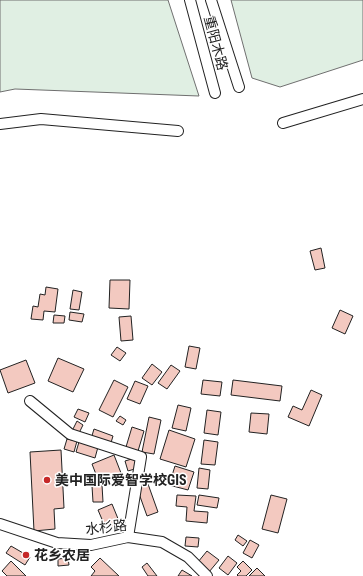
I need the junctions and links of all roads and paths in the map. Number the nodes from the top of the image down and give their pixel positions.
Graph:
1 (190, 0) edge
2 (211, 0) edge
3 (239, 87) dead end
4 (215, 93) dead end
5 (363, 99) edge
6 (283, 123) dead end
7 (0, 124) edge
8 (178, 131) dead end
9 (30, 401) dead end
10 (0, 524) edge
11 (128, 537) junction
12 (207, 576) edge

1 - 4 street, 重阳木路
2 - 3 street, 重阳木路
5 - 6 street
7 - 8 street
9 - 11 street
10 - 11 street, 水杉路
11 - 12 street, 水杉路

